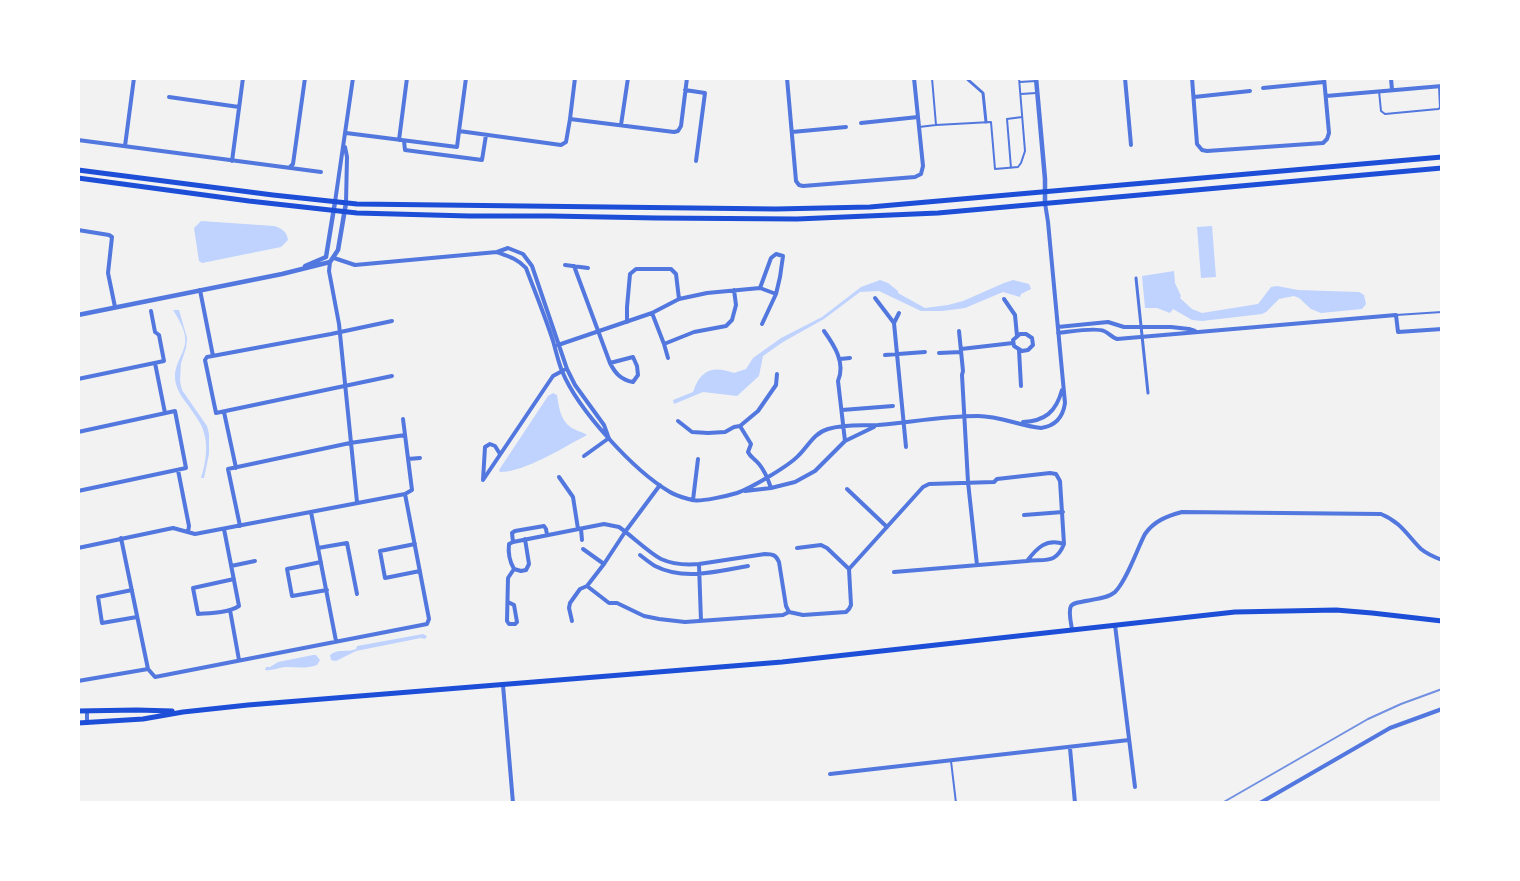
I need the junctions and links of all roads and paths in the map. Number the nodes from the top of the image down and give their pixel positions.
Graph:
1 (134, 78) edge
2 (243, 78) edge
3 (304, 78) edge
4 (353, 78) edge
5 (407, 78) edge
6 (460, 78) edge
7 (466, 78) edge
8 (575, 78) edge
9 (628, 78) edge
10 (687, 78) edge
11 (787, 78) edge
12 (914, 78) edge
13 (932, 78) edge
14 (966, 78) edge
15 (1019, 78) edge
16 (1125, 78) edge
17 (1192, 78) edge
18 (1391, 78) edge
19 (1036, 79) edge
20 (1324, 80) edge
21 (1020, 82) junction
22 (1440, 86) edge
23 (1263, 88) dead end
24 (685, 90) junction
25 (1392, 90) junction
26 (1250, 91) dead end
27 (1379, 91) junction
28 (1037, 93) junction
29 (1021, 94) junction
30 (1326, 96) junction
31 (169, 97) dead end
32 (1194, 97) junction
33 (239, 106) junction
34 (918, 117) junction
35 (1022, 117) junction
36 (570, 119) junction
37 (986, 122) junction
38 (861, 123) dead end
39 (621, 125) junction
40 (936, 126) junction
41 (846, 127) dead end
42 (919, 127) junction
43 (459, 131) junction
44 (792, 132) junction
45 (346, 133) junction
46 (486, 135) junction
47 (78, 140) edge
48 (401, 141) junction
49 (344, 144) junction
50 (1131, 145) dead end
51 (125, 146) junction
52 (1442, 157) edge
53 (232, 161) junction
54 (696, 161) dead end
55 (290, 168) junction
56 (1011, 168) junction
57 (1442, 168) edge
58 (78, 170) edge
59 (321, 172) dead end
60 (78, 178) edge
61 (1044, 191) junction
62 (335, 202) junction
63 (346, 203) junction
64 (1045, 203) junction
65 (334, 211) junction
66 (344, 212) junction
67 (78, 230) edge
68 (497, 252) junction
69 (326, 256) junction
70 (332, 260) junction
71 (565, 266) dead end
72 (574, 266) junction
73 (588, 268) dead end
74 (297, 270) junction
75 (1136, 278) dead end
76 (760, 288) junction
77 (200, 290) junction
78 (734, 290) junction
79 (776, 294) junction
80 (679, 298) junction
81 (875, 298) dead end
82 (1004, 299) dead end
83 (115, 307) junction
84 (151, 311) dead end
85 (1442, 312) edge
86 (652, 313) junction
87 (899, 313) dead end
88 (78, 315) edge
89 (1396, 315) junction
90 (392, 321) dead end
91 (627, 322) junction
92 (894, 323) junction
93 (762, 324) dead end
94 (1141, 326) junction
95 (1057, 327) junction
96 (1442, 329) edge
97 (340, 331) junction
98 (824, 331) dead end
99 (959, 331) dead end
100 (598, 332) junction
101 (1199, 332) junction
102 (1058, 333) junction
103 (1017, 336) junction
104 (1143, 337) junction
105 (1013, 343) junction
106 (664, 344) junction
107 (557, 346) junction
108 (961, 350) junction
109 (1019, 350) junction
110 (925, 352) dead end
111 (897, 354) junction
112 (939, 354) dead end
113 (885, 355) dead end
114 (213, 356) junction
115 (668, 358) dead end
116 (850, 358) dead end
117 (840, 359) junction
118 (155, 363) junction
119 (610, 363) junction
120 (567, 369) junction
121 (562, 371) junction
122 (777, 374) dead end
123 (392, 376) dead end
124 (78, 379) edge
125 (1063, 383) junction
126 (345, 386) junction
127 (1021, 386) dead end
128 (1148, 393) dead end
129 (893, 406) dead end
130 (842, 410) junction
131 (224, 412) junction
132 (165, 413) junction
133 (965, 417) junction
134 (403, 419) dead end
135 (678, 421) dead end
136 (904, 422) junction
137 (1019, 423) junction
138 (877, 425) junction
139 (740, 426) junction
140 (843, 426) junction
141 (78, 432) edge
142 (405, 435) junction
143 (608, 437) junction
144 (845, 441) junction
145 (350, 443) junction
146 (906, 447) dead end
147 (500, 454) junction
148 (584, 456) dead end
149 (420, 458) dead end
150 (408, 459) junction
151 (698, 459) dead end
152 (236, 468) junction
153 (178, 470) junction
154 (767, 476) junction
155 (559, 477) dead end
156 (968, 482) junction
157 (660, 485) junction
158 (771, 488) junction
159 (847, 489) dead end
160 (78, 491) edge
161 (742, 491) junction
162 (405, 494) junction
163 (693, 500) junction
164 (357, 502) junction
165 (311, 512) junction
166 (1063, 512) junction
167 (1024, 515) dead end
168 (240, 526) junction
169 (887, 528) junction
170 (224, 529) junction
171 (579, 529) junction
172 (188, 532) junction
173 (625, 532) junction
174 (547, 535) junction
175 (121, 538) junction
176 (525, 539) junction
177 (582, 540) dead end
178 (513, 542) junction
179 (415, 544) junction
180 (1064, 544) junction
181 (78, 548) edge
182 (318, 548) junction
183 (796, 548) dead end
184 (583, 549) dead end
185 (640, 555) dead end
186 (1442, 560) edge
187 (255, 561) dead end
188 (1027, 561) junction
189 (321, 562) junction
190 (604, 564) junction
191 (699, 564) junction
192 (977, 565) junction
193 (231, 566) junction
194 (748, 566) dead end
195 (514, 569) junction
196 (849, 569) junction
197 (420, 571) junction
198 (894, 572) dead end
199 (700, 573) junction
200 (234, 579) junction
201 (587, 586) junction
202 (327, 590) junction
203 (132, 591) junction
204 (357, 594) dead end
205 (508, 602) junction
206 (230, 610) junction
207 (789, 612) junction
208 (137, 617) junction
209 (572, 621) dead end
210 (701, 621) junction
211 (1442, 621) edge
212 (1116, 625) junction
213 (1072, 629) junction
214 (336, 641) junction
215 (239, 660) junction
216 (148, 669) junction
217 (78, 681) edge
218 (503, 686) junction
219 (1442, 709) edge
220 (78, 711) edge
221 (87, 711) junction
222 (183, 712) junction
223 (78, 723) edge
224 (87, 723) junction
225 (1130, 740) junction
226 (1070, 748) junction
227 (950, 761) junction
228 (830, 774) dead end
229 (1135, 788) dead end
230 (513, 803) edge
231 (956, 803) edge
232 (1075, 803) edge
233 (1260, 803) edge

1 - 51 street
2 - 33 street
3 - 55 street
4 - 45 street
5 - 48 street
6 - 7 street
7 - 43 street
8 - 36 street
9 - 39 street
10 - 24 street
11 - 44 street
12 - 34 street
13 - 40 lane
14 - 37 street
15 - 21 lane
16 - 50 street
17 - 32 street
18 - 25 street
19 - 21 lane
19 - 28 street
20 - 23 street
20 - 30 street
21 - 29 lane
22 - 25 street
22 - 27 lane
24 - 39 street
24 - 54 street
25 - 27 street
26 - 32 street
27 - 30 street
28 - 29 lane
28 - 61 street
29 - 35 lane
30 - 32 street
31 - 33 street
33 - 53 street
34 - 38 street
34 - 42 street
35 - 56 lane
35 - 56 lane
36 - 39 street
36 - 46 street
37 - 40 lane
37 - 56 lane
40 - 42 lane
41 - 44 street
42 - 44 street
43 - 46 street
43 - 48 street
45 - 48 street
45 - 49 street
46 - 48 street
47 - 51 street
49 - 62 street
49 - 63 street
51 - 53 street
52 - 61 main road
53 - 55 street
55 - 59 street
57 - 64 main road
58 - 62 main road
60 - 65 main road
61 - 63 main road
61 - 64 street
62 - 63 main road
62 - 65 street
63 - 66 street
64 - 66 main road
64 - 95 street
65 - 66 main road
65 - 69 street
66 - 70 street
67 - 83 street
68 - 70 street
68 - 107 street
68 - 107 street
69 - 70 street
69 - 74 street
70 - 74 street
70 - 97 street
71 - 72 street
72 - 73 street
72 - 100 street
74 - 77 street
75 - 94 street
76 - 78 street
76 - 79 street
76 - 79 street
77 - 83 street
77 - 114 street
78 - 80 street
78 - 106 street
79 - 93 street
80 - 86 street
80 - 91 street
81 - 92 street
82 - 103 street
83 - 88 street
84 - 118 street
85 - 89 lane
86 - 91 street
86 - 106 street
87 - 92 street
89 - 96 street
89 - 101 street
90 - 97 street
91 - 100 street
92 - 111 street
94 - 95 street
94 - 101 street
94 - 104 street
95 - 102 street
97 - 114 street
97 - 126 street
98 - 117 street
99 - 108 street
100 - 107 street
100 - 119 street
101 - 104 street
102 - 104 street
102 - 125 street
103 - 105 street
103 - 109 street
104 - 128 street
105 - 108 street
105 - 109 street
106 - 115 street
107 - 120 street
107 - 121 street
108 - 112 street
108 - 133 street
109 - 127 street
110 - 111 street
111 - 113 street
111 - 136 street
114 - 131 street
116 - 117 street
117 - 130 street
118 - 124 street
118 - 132 street
119 - 119 street
120 - 121 street
120 - 143 street
121 - 143 street
121 - 147 street
122 - 139 street
123 - 126 street
125 - 137 street
125 - 137 street
126 - 131 street
126 - 145 street
129 - 130 street
130 - 140 street
131 - 152 street
132 - 141 street
132 - 153 street
133 - 136 street
133 - 137 street
133 - 156 street
134 - 142 street
135 - 139 street
136 - 138 street
136 - 146 street
138 - 140 street
138 - 144 street
139 - 154 street
140 - 144 street
140 - 154 street
142 - 145 street
142 - 150 street
143 - 148 street
143 - 157 street
144 - 158 street
145 - 152 street
145 - 164 street
147 - 147 street
149 - 150 street
150 - 162 street
151 - 163 street
152 - 168 street
153 - 160 street
153 - 172 street
154 - 158 street
154 - 161 street
155 - 171 street
156 - 166 street
156 - 169 street
156 - 192 street
157 - 163 street
157 - 173 street
158 - 161 street
159 - 169 street
161 - 163 street
162 - 164 street
162 - 179 street
164 - 165 street
165 - 168 street
165 - 182 street
166 - 167 street
166 - 180 street
168 - 170 street
169 - 196 street
170 - 172 street
170 - 193 street
171 - 173 street
171 - 174 street
171 - 177 street
172 - 175 street
173 - 190 street
173 - 191 street
174 - 176 street
174 - 178 street
175 - 181 street
175 - 203 street
176 - 178 street
176 - 195 street
178 - 195 street
179 - 197 street
179 - 197 street
180 - 188 street
180 - 188 street
182 - 189 street
182 - 204 street
183 - 196 street
184 - 190 street
185 - 199 street
186 - 213 street
187 - 193 street
188 - 192 street
189 - 202 street
189 - 202 street
190 - 201 street
191 - 199 street
191 - 207 street
192 - 198 street
193 - 200 street
194 - 199 street
195 - 205 street
196 - 207 street
197 - 214 street
199 - 210 street
200 - 206 street
200 - 206 street
201 - 209 street
201 - 210 street
202 - 214 street
203 - 208 street
203 - 208 street
205 - 205 street
206 - 215 street
207 - 210 street
208 - 216 street
211 - 212 main road
212 - 213 main road
212 - 225 street
213 - 218 main road
214 - 215 street
215 - 216 street
216 - 217 street
218 - 222 main road
218 - 230 street
219 - 233 street
220 - 221 main road
221 - 222 main road
221 - 224 street
222 - 224 main road
223 - 224 main road
225 - 226 street
225 - 229 street
226 - 227 street
226 - 232 street
227 - 228 street
227 - 231 lane

